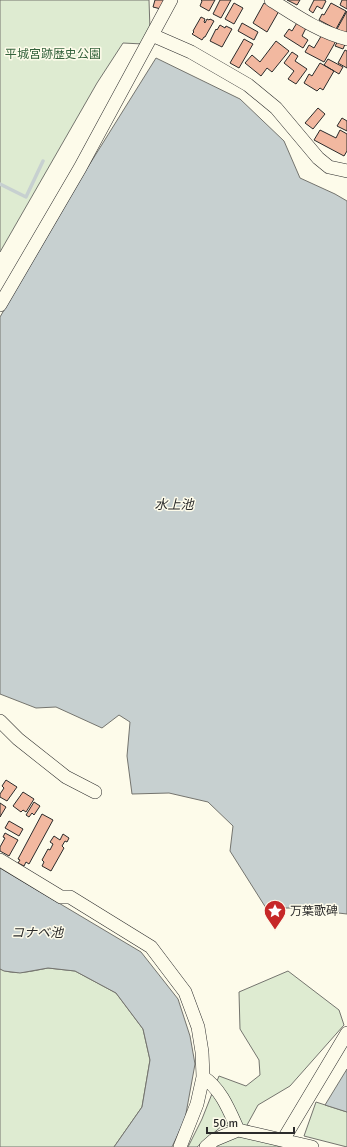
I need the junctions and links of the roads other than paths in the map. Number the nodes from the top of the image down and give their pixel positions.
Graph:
1 (171, 0) edge
2 (271, 0) edge
3 (152, 35) junction
4 (347, 39) edge
5 (347, 171) edge
6 (0, 305) edge
7 (0, 721) edge
8 (95, 792) dead end
9 (0, 860) edge
10 (347, 1033) edge
11 (203, 1077) junction
12 (238, 1130) junction
13 (283, 1140) junction
14 (180, 1147) edge
15 (206, 1147) edge
16 (312, 1147) edge

1 - 3 street
2 - 4 street
3 - 5 street
3 - 6 street
7 - 8 street
9 - 11 street
10 - 13 street
11 - 12 street
11 - 14 street
12 - 13 street
12 - 15 street
13 - 16 street

